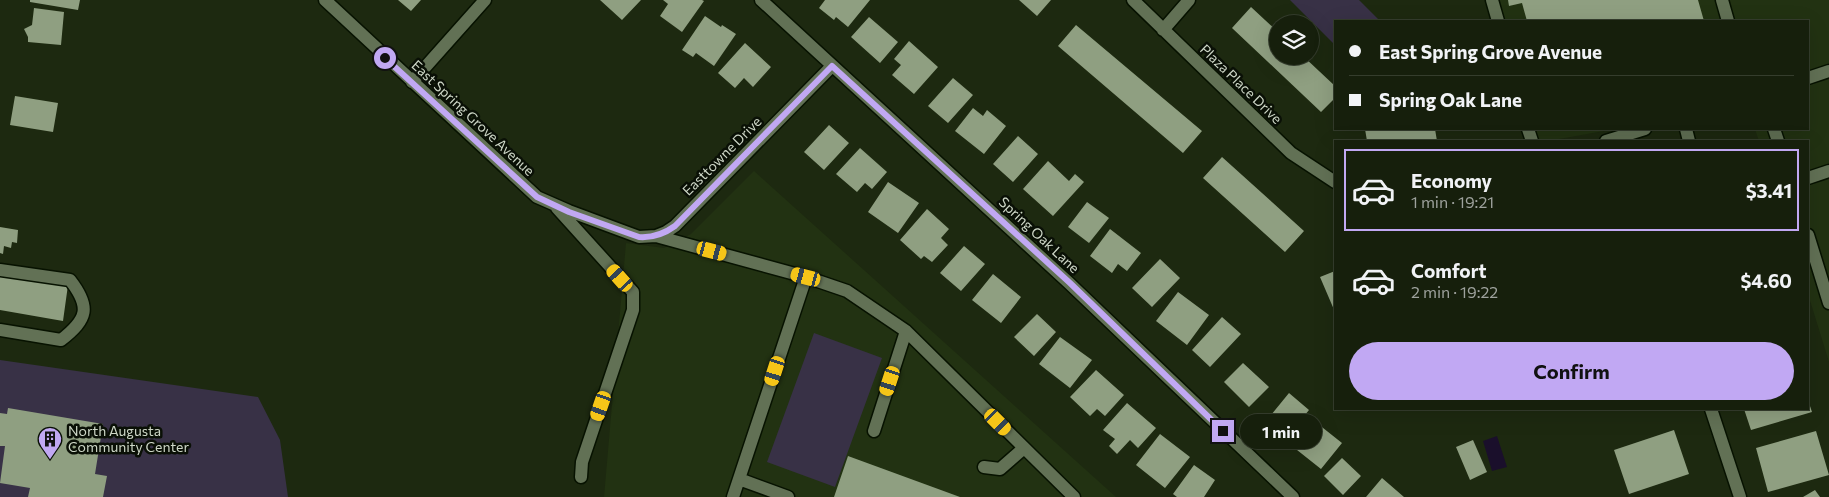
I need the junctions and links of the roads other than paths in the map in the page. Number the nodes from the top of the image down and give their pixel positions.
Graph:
1 (324, 0) edge
2 (485, 0) edge
3 (761, 0) edge
4 (1132, 0) edge
5 (1189, 0) edge
6 (1492, 0) edge
7 (1722, 0) edge
8 (1498, 20) edge
9 (1728, 20) edge
10 (1162, 30) junction
11 (832, 66) junction
12 (1829, 72) edge
13 (1809, 78) edge
14 (412, 82) junction
15 (1642, 130) edge
16 (1609, 140) edge
17 (1829, 171) edge
18 (1809, 178) edge
19 (1334, 181) edge
20 (554, 204) junction
21 (656, 236) junction
22 (1809, 238) edge
23 (0, 270) edge
24 (806, 277) junction
25 (1829, 304) edge
26 (0, 330) edge
27 (906, 331) junction
28 (1710, 410) edge
29 (874, 431) dead end
30 (1024, 448) junction
31 (984, 467) dead end
32 (580, 477) dead end
33 (739, 479) junction
34 (733, 497) edge
35 (788, 497) edge
36 (1074, 497) edge
37 (1293, 497) edge
38 (1740, 497) edge

1 - 14 street, East Spring Grove Avenue
2 - 14 street
3 - 11 street, Spring Oak Lane
4 - 10 street, Plaza Place Drive
5 - 10 street
6 - 8 street
7 - 9 street
10 - 19 street, Plaza Place Drive
11 - 21 street, Easttowne Drive
11 - 37 street, Spring Oak Lane
12 - 13 street
14 - 20 street, East Spring Grove Avenue
15 - 16 street
17 - 18 street
20 - 21 street, East Spring Grove Avenue
20 - 32 street
21 - 24 street
22 - 25 street
23 - 26 street
24 - 27 street
24 - 33 street
27 - 29 street
27 - 30 street
28 - 38 street
30 - 31 street
30 - 36 street
33 - 34 street
33 - 35 street

